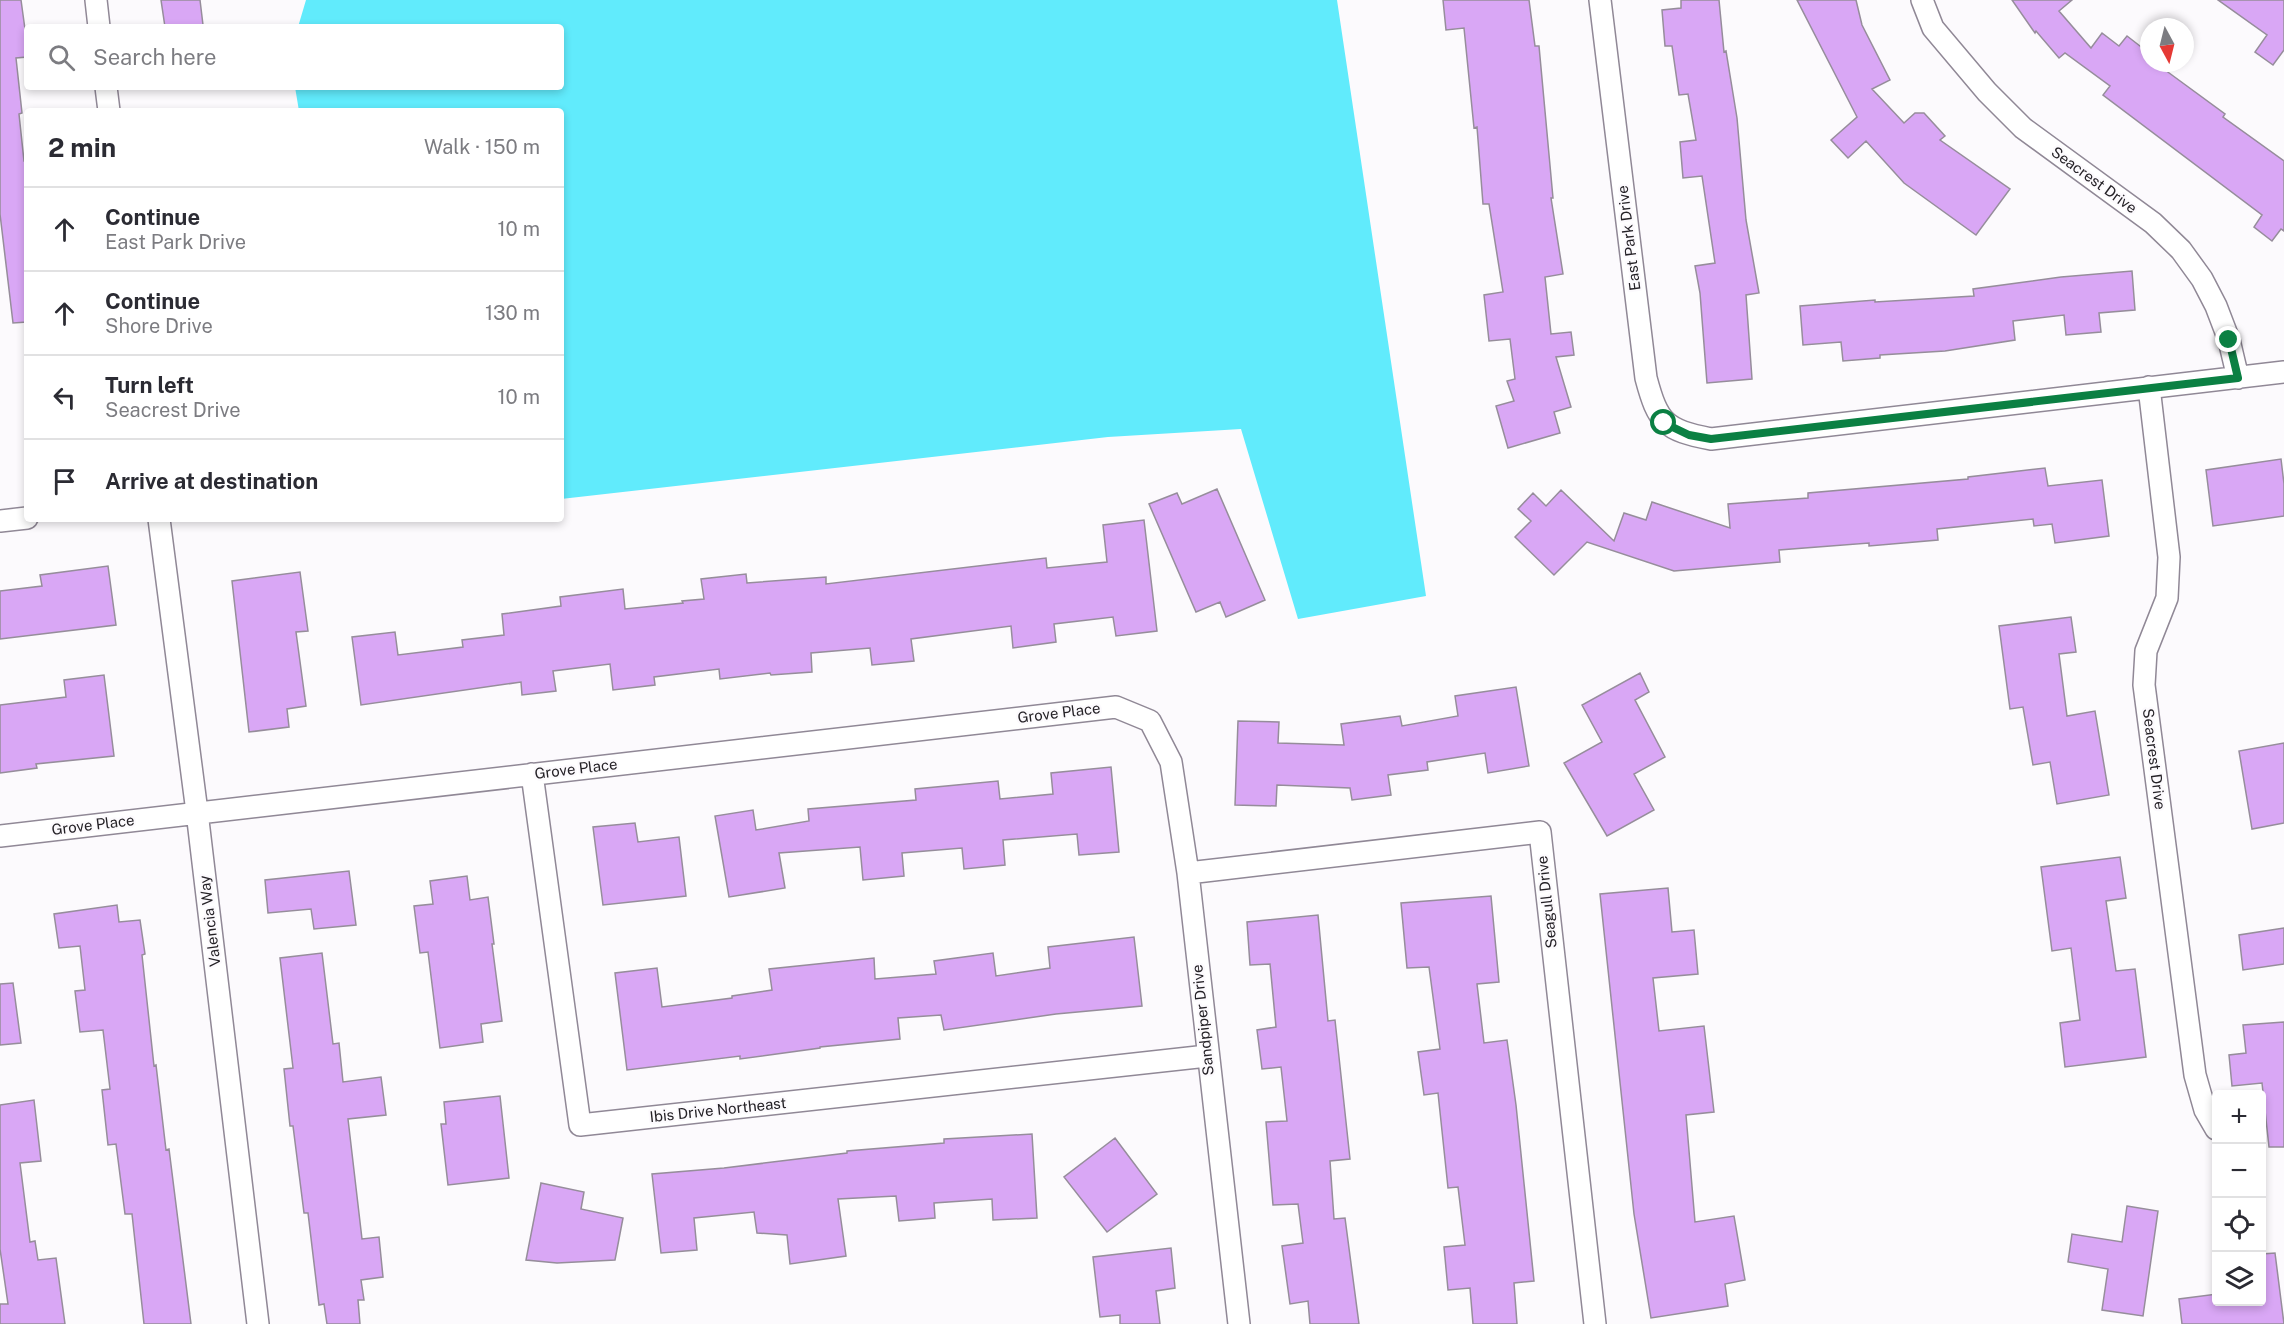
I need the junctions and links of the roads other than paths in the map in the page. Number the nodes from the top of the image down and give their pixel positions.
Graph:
1 (96, 0) edge
2 (1600, 0) edge
3 (1922, 0) edge
4 (99, 24) edge
5 (106, 90) edge
6 (109, 108) edge
7 (2284, 372) edge
8 (2238, 378) junction
9 (2149, 387) junction
10 (24, 518) edge
11 (0, 521) edge
12 (159, 522) edge
13 (1150, 721) joint
14 (532, 774) junction
15 (197, 813) junction
16 (0, 836) edge
17 (1188, 873) junction
18 (1207, 1056) junction
19 (2212, 1121) edge
20 (258, 1324) edge
21 (1239, 1324) edge
22 (1595, 1324) edge

1 - 4 street
2 - 9 street, East Park Drive
3 - 8 street, Seacrest Drive
5 - 6 street
7 - 8 street
8 - 9 street
9 - 19 street, Seacrest Drive
10 - 11 street
12 - 15 street, Valencia Way
13 - 14 street, Grove Place
13 - 17 street, Sandpiper Drive
14 - 15 street, Grove Place
14 - 18 street, Ibis Drive Northeast
15 - 16 street, Grove Place
15 - 20 street, Valencia Way
17 - 18 street, Sandpiper Drive
17 - 22 street, Seagull Drive
18 - 21 street, Sandpiper Drive

